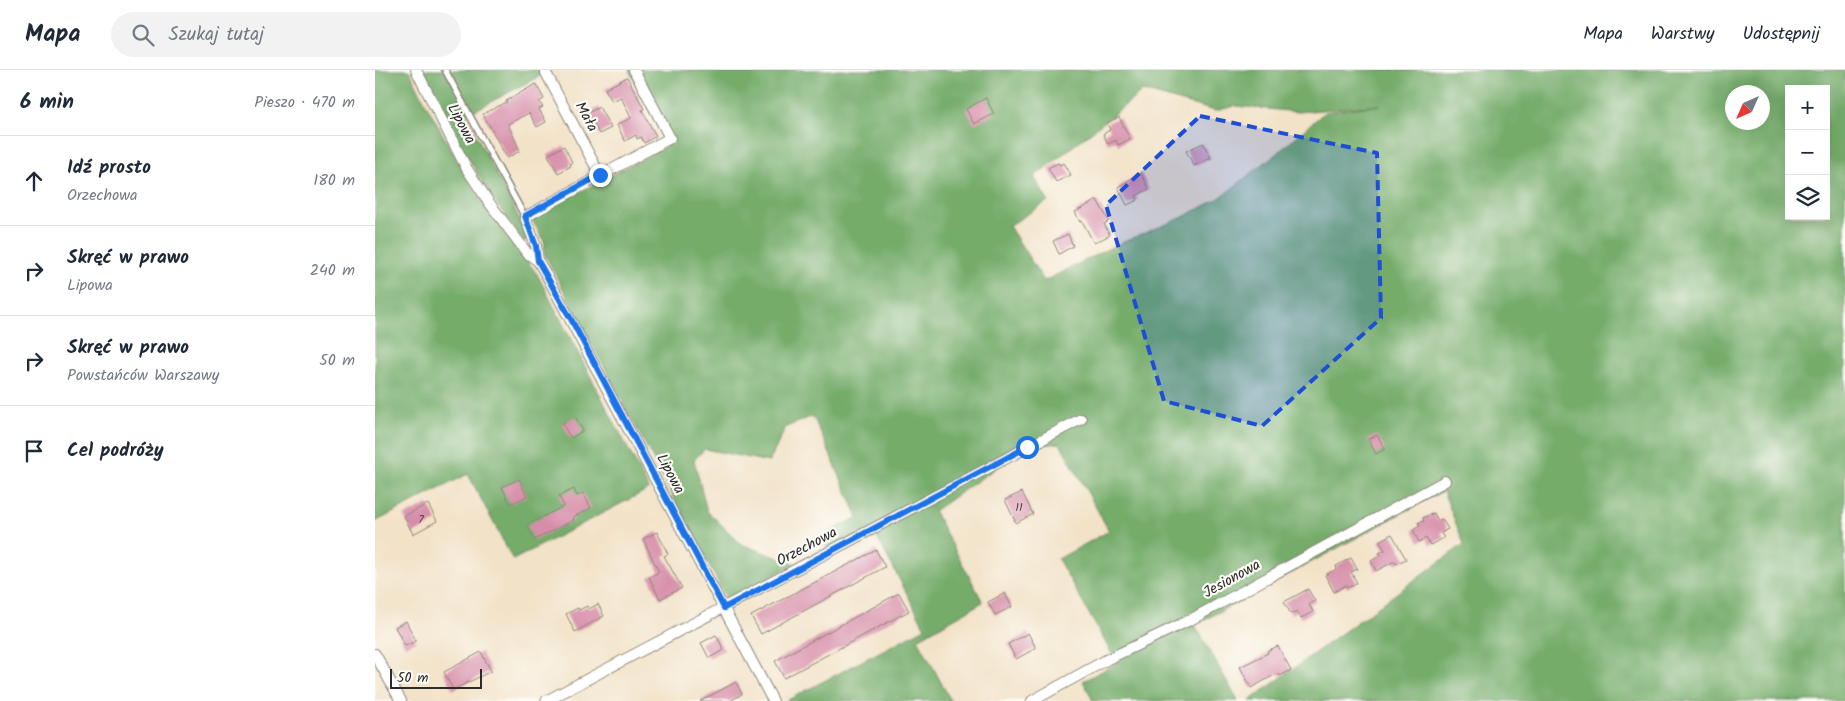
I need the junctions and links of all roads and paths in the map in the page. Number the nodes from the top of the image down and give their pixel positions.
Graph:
1 (416, 70) edge
2 (445, 70) edge
3 (634, 70) edge
4 (546, 73) dead end
5 (600, 175) junction
6 (525, 216) junction
7 (538, 261) junction
8 (1081, 419) dead end
9 (1445, 480) dead end
10 (724, 608) junction
11 (375, 654) edge
12 (401, 701) edge
13 (546, 701) edge
14 (773, 701) edge
15 (1032, 701) edge

1 - 7 street, Lipowa
2 - 6 lane, Lipowa
3 - 5 street
4 - 5 street, Mała
5 - 6 street
6 - 7 street, Lipowa
7 - 10 street, Lipowa
8 - 10 street, Orzechowa
9 - 15 street, Jesionowa
10 - 13 street, Orzechowa
10 - 14 street, Lipowa
11 - 12 street

